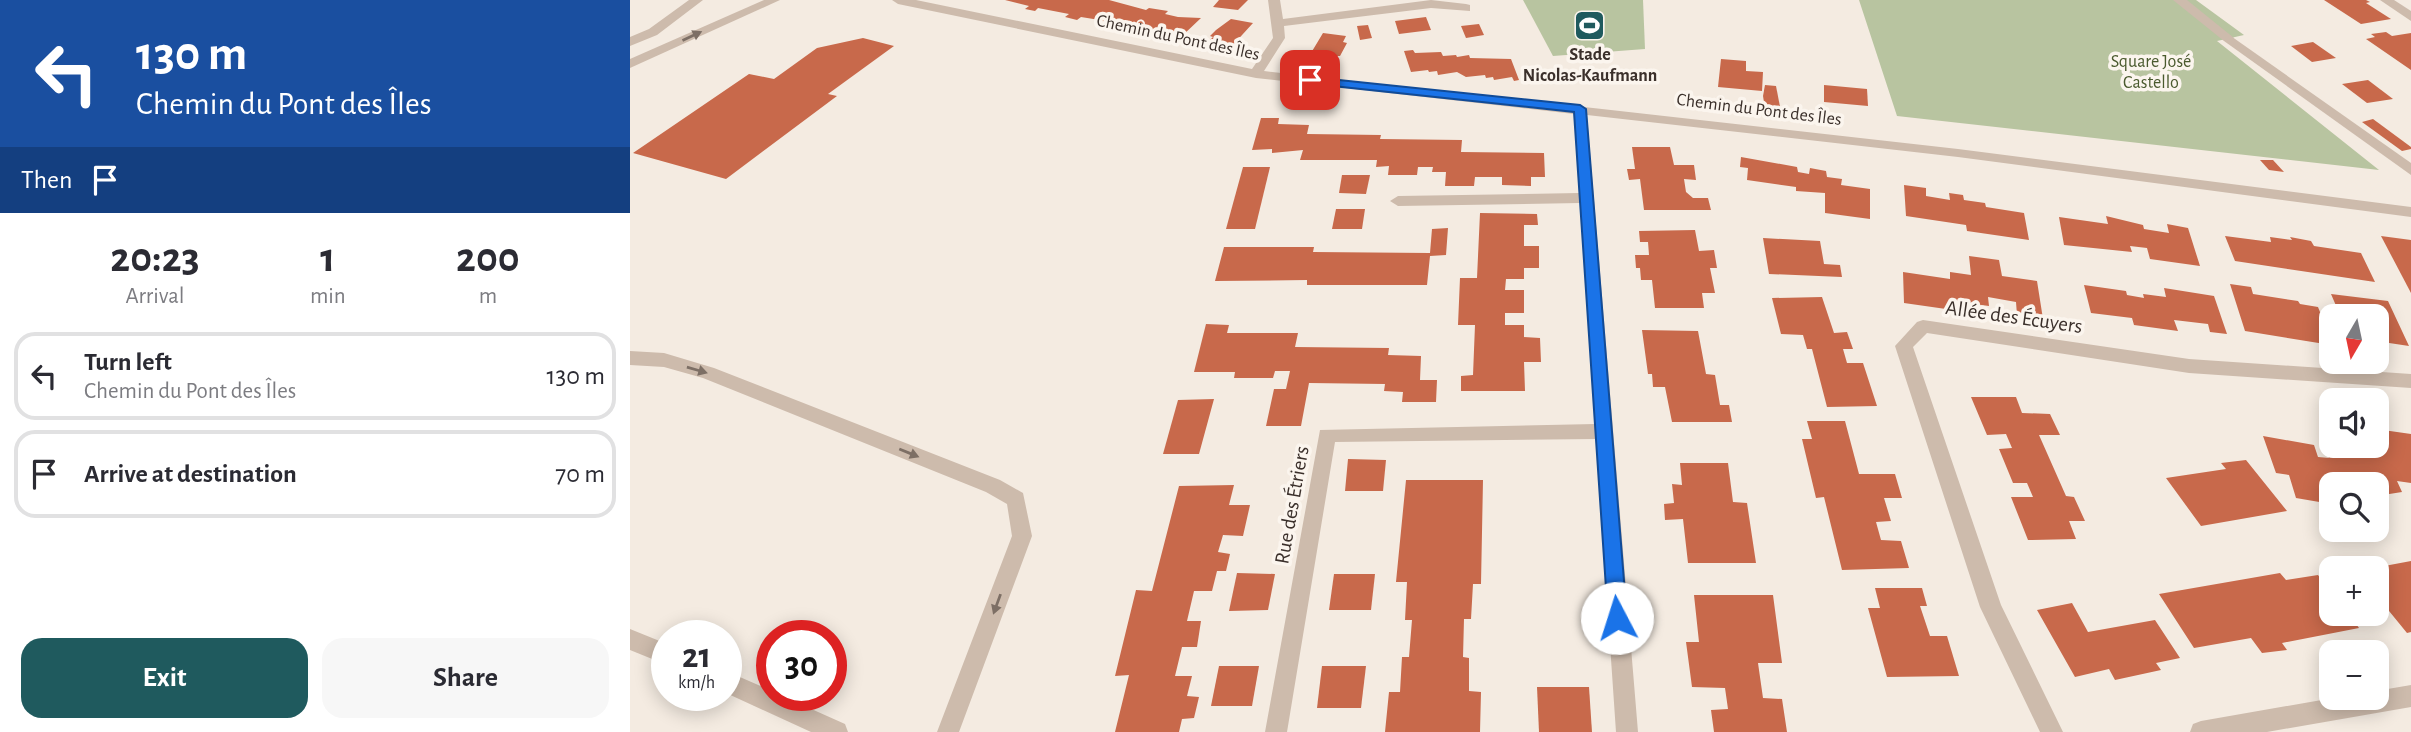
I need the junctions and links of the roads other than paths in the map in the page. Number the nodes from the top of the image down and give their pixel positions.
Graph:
1 (697, 0) edge
2 (774, 0) edge
3 (898, 0) edge
4 (1274, 0) edge
5 (2179, 0) edge
6 (2386, 0) edge
7 (1466, 8) dead end
8 (2411, 16) edge
9 (1279, 23) junction
10 (630, 42) edge
11 (630, 64) edge
12 (1256, 74) junction
13 (1580, 109) junction
14 (2411, 170) edge
15 (1586, 198) junction
16 (1398, 201) dead end
17 (2411, 212) edge
18 (630, 358) edge
19 (2411, 381) edge
20 (1603, 431) junction
21 (630, 639) edge
22 (651, 648) edge
23 (742, 689) edge
24 (2411, 696) edge
25 (837, 732) edge
26 (948, 732) edge
27 (1276, 732) edge
28 (1627, 732) edge
29 (2052, 732) edge
30 (2201, 732) edge

1 - 10 street
11 -> 2 street
3 - 12 street, Chemin du Pont des Îles
4 - 9 street
5 - 14 street
6 - 8 street
7 - 9 street
9 - 12 street
12 - 13 street, Chemin du Pont des Îles
13 - 15 street
13 - 17 street, Chemin du Pont des Îles
15 - 16 street
15 - 20 street
18 -> 26 street
19 - 29 street, Allée des Écuyers
20 - 27 street, Rue des Étriers
20 - 28 street
21 - 22 street
23 - 25 street
24 - 30 street

